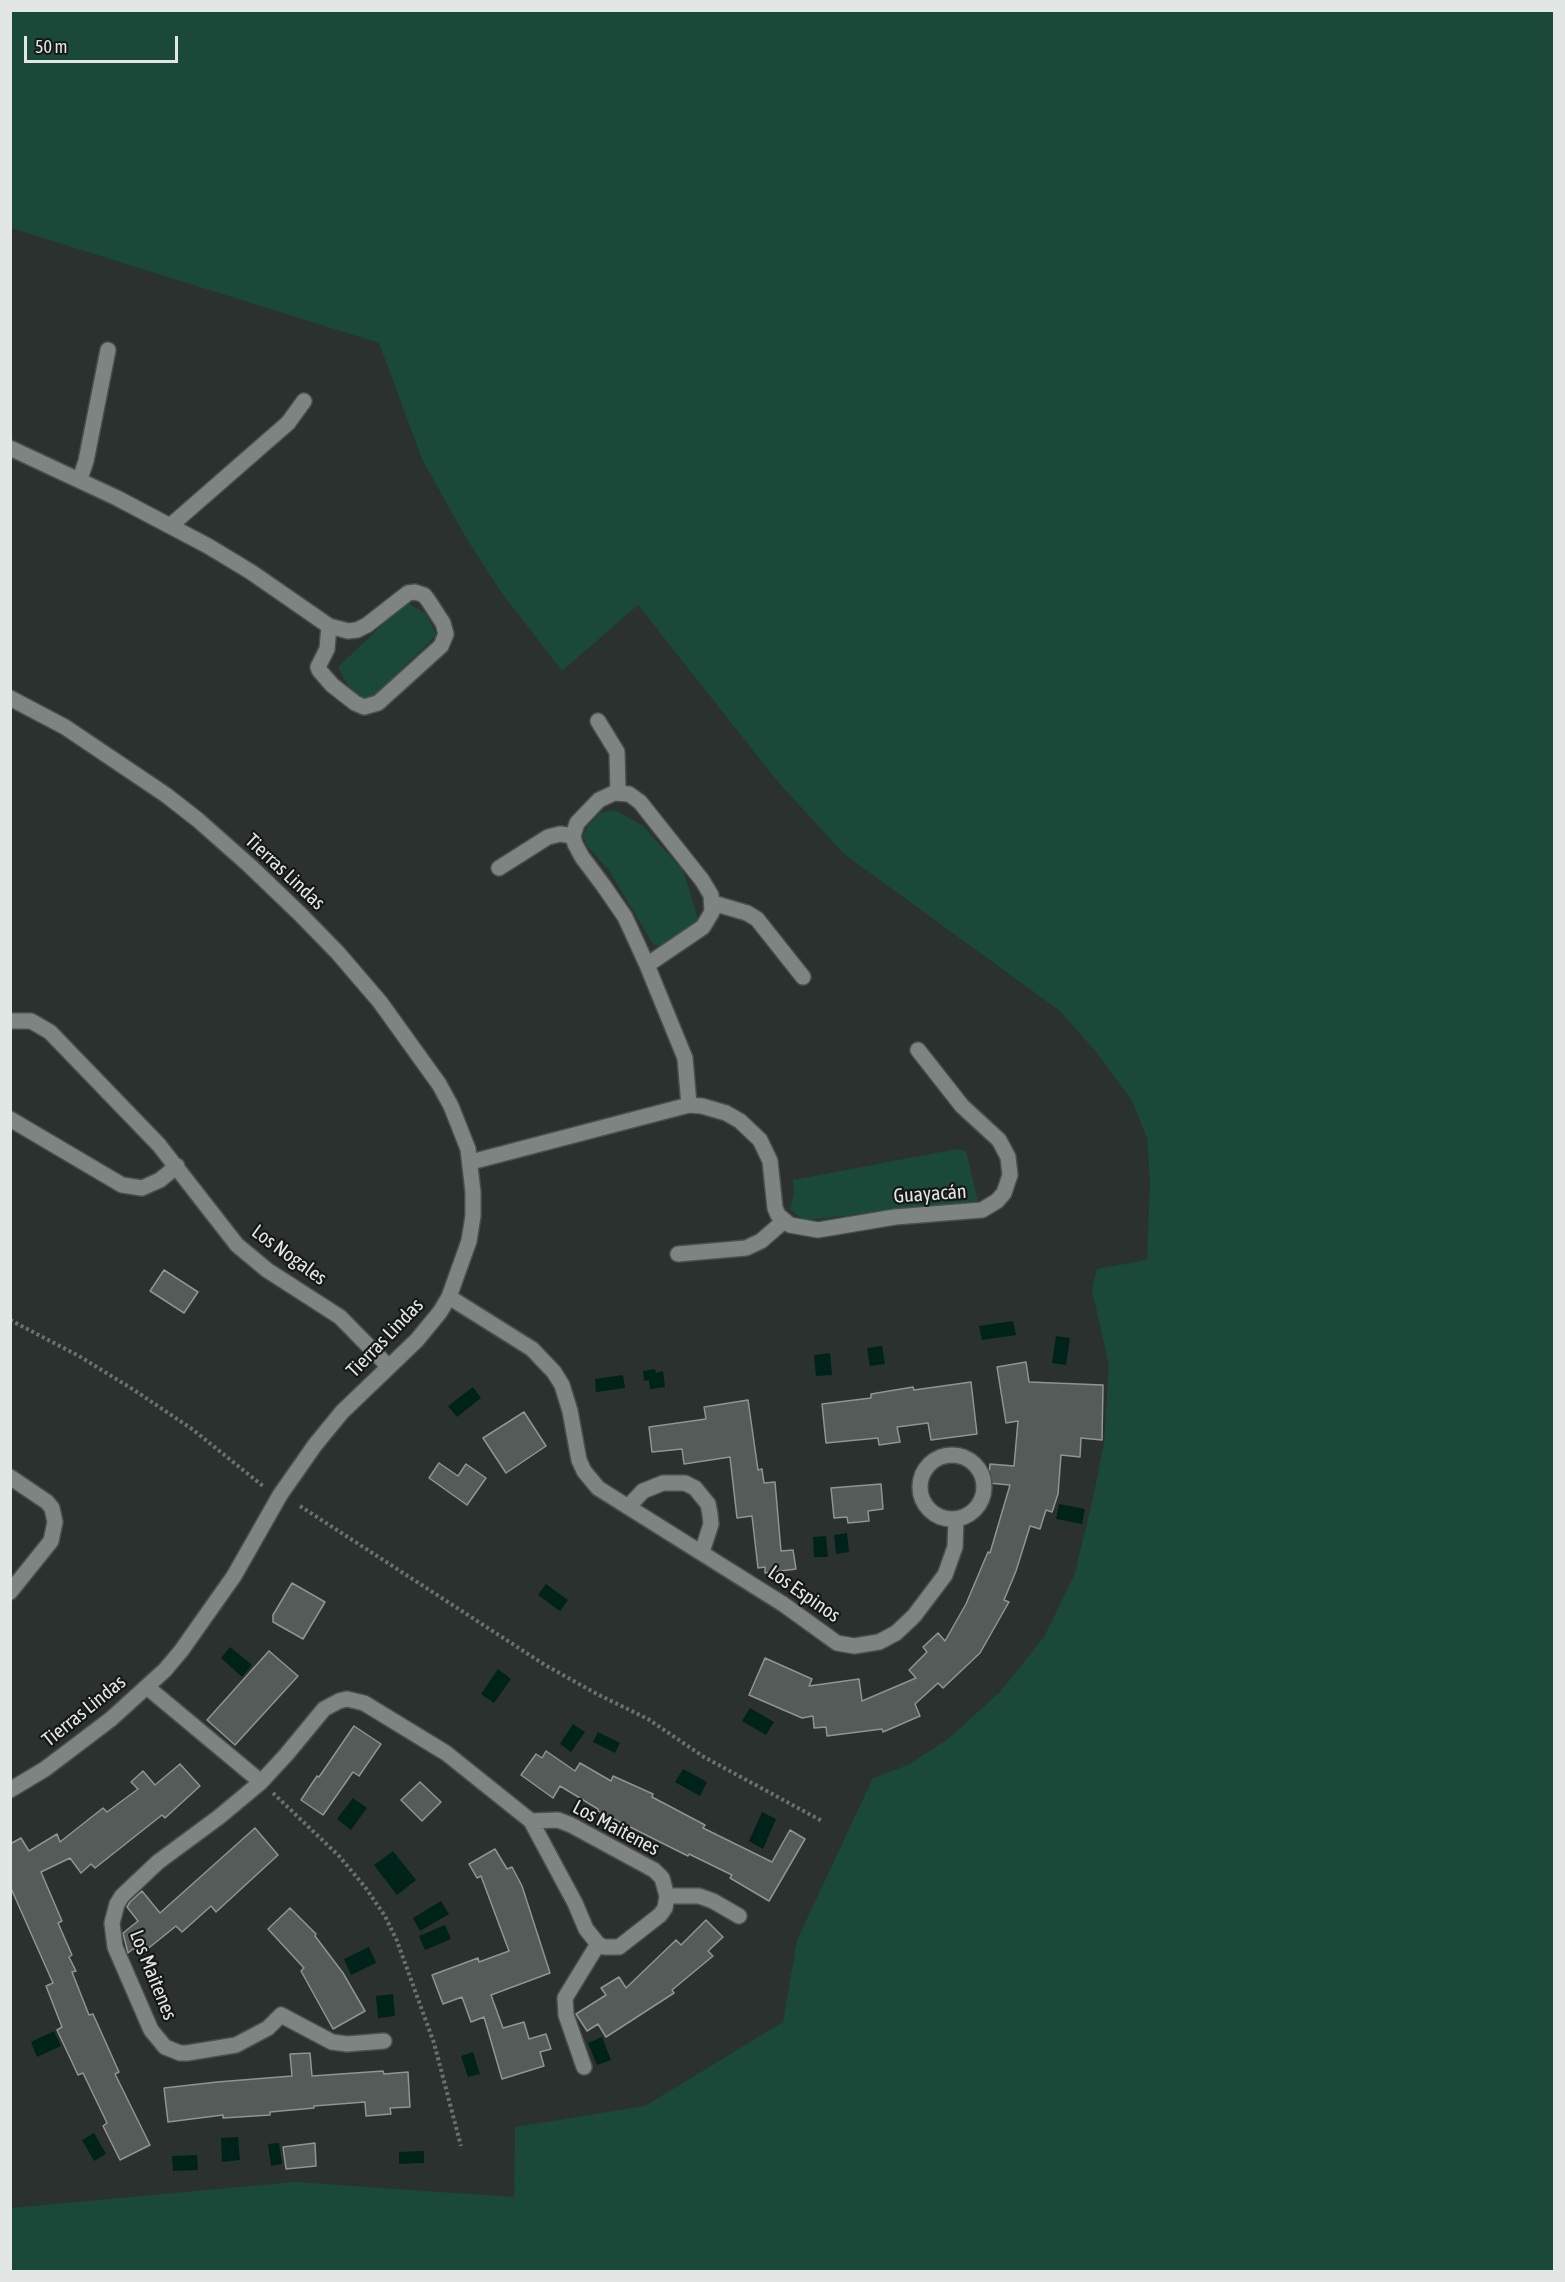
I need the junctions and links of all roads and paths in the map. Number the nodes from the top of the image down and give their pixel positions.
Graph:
1 (108, 350) dead end
2 (304, 401) dead end
3 (10, 448) edge
4 (80, 479) junction
5 (170, 526) junction
6 (329, 626) junction
7 (10, 698) edge
8 (598, 721) dead end
9 (618, 793) junction
10 (573, 836) junction
11 (499, 868) dead end
12 (713, 903) junction
13 (647, 964) junction
14 (802, 977) dead end
15 (10, 1022) edge
16 (918, 1050) dead end
17 (689, 1105) junction
18 (10, 1119) edge
19 (471, 1162) junction
20 (177, 1166) junction
21 (784, 1221) junction
22 (678, 1254) dead end
23 (449, 1297) junction
24 (10, 1320) edge
25 (389, 1367) junction
26 (10, 1477) edge
27 (263, 1486) dead end
28 (300, 1506) dead end
29 (628, 1506) junction
30 (956, 1519) junction
31 (702, 1552) junction
32 (10, 1592) edge
33 (147, 1687) junction
34 (261, 1782) junction
35 (10, 1790) edge
36 (531, 1821) junction
37 (822, 1821) dead end
38 (667, 1896) junction
39 (739, 1916) dead end
40 (598, 1944) junction
41 (384, 2041) dead end
42 (584, 2067) dead end
43 (461, 2146) dead end

1 - 4 street
2 - 5 street
3 - 4 street
4 - 5 street
5 - 6 street
6 - 6 street
7 - 19 street, Tierras Lindas
8 - 9 street
9 - 10 street
9 - 12 street
10 - 11 street
10 - 13 street
12 - 13 street
12 - 14 street
13 - 17 street
15 - 20 street, Los Nogales
16 - 21 street, Guayacán
17 - 19 street
17 - 21 street
18 - 20 street
19 - 23 street, Tierras Lindas
20 - 25 street, Los Nogales
21 - 22 street
23 - 25 street, Tierras Lindas
23 - 29 street, Los Espinos
24 - 27 path
25 - 33 street, Tierras Lindas
26 - 32 street
28 - 37 path
29 - 31 street, Los Espinos
29 - 31 street
30 - 30 street
30 - 31 street, Los Espinos
33 - 34 street
33 - 35 street, Tierras Lindas
34 - 36 street, Los Maitenes
34 - 41 street, Los Maitenes
34 - 43 path
36 - 38 street, Los Maitenes
36 - 40 street, Los Maitenes
38 - 39 street
38 - 40 street
40 - 42 street

